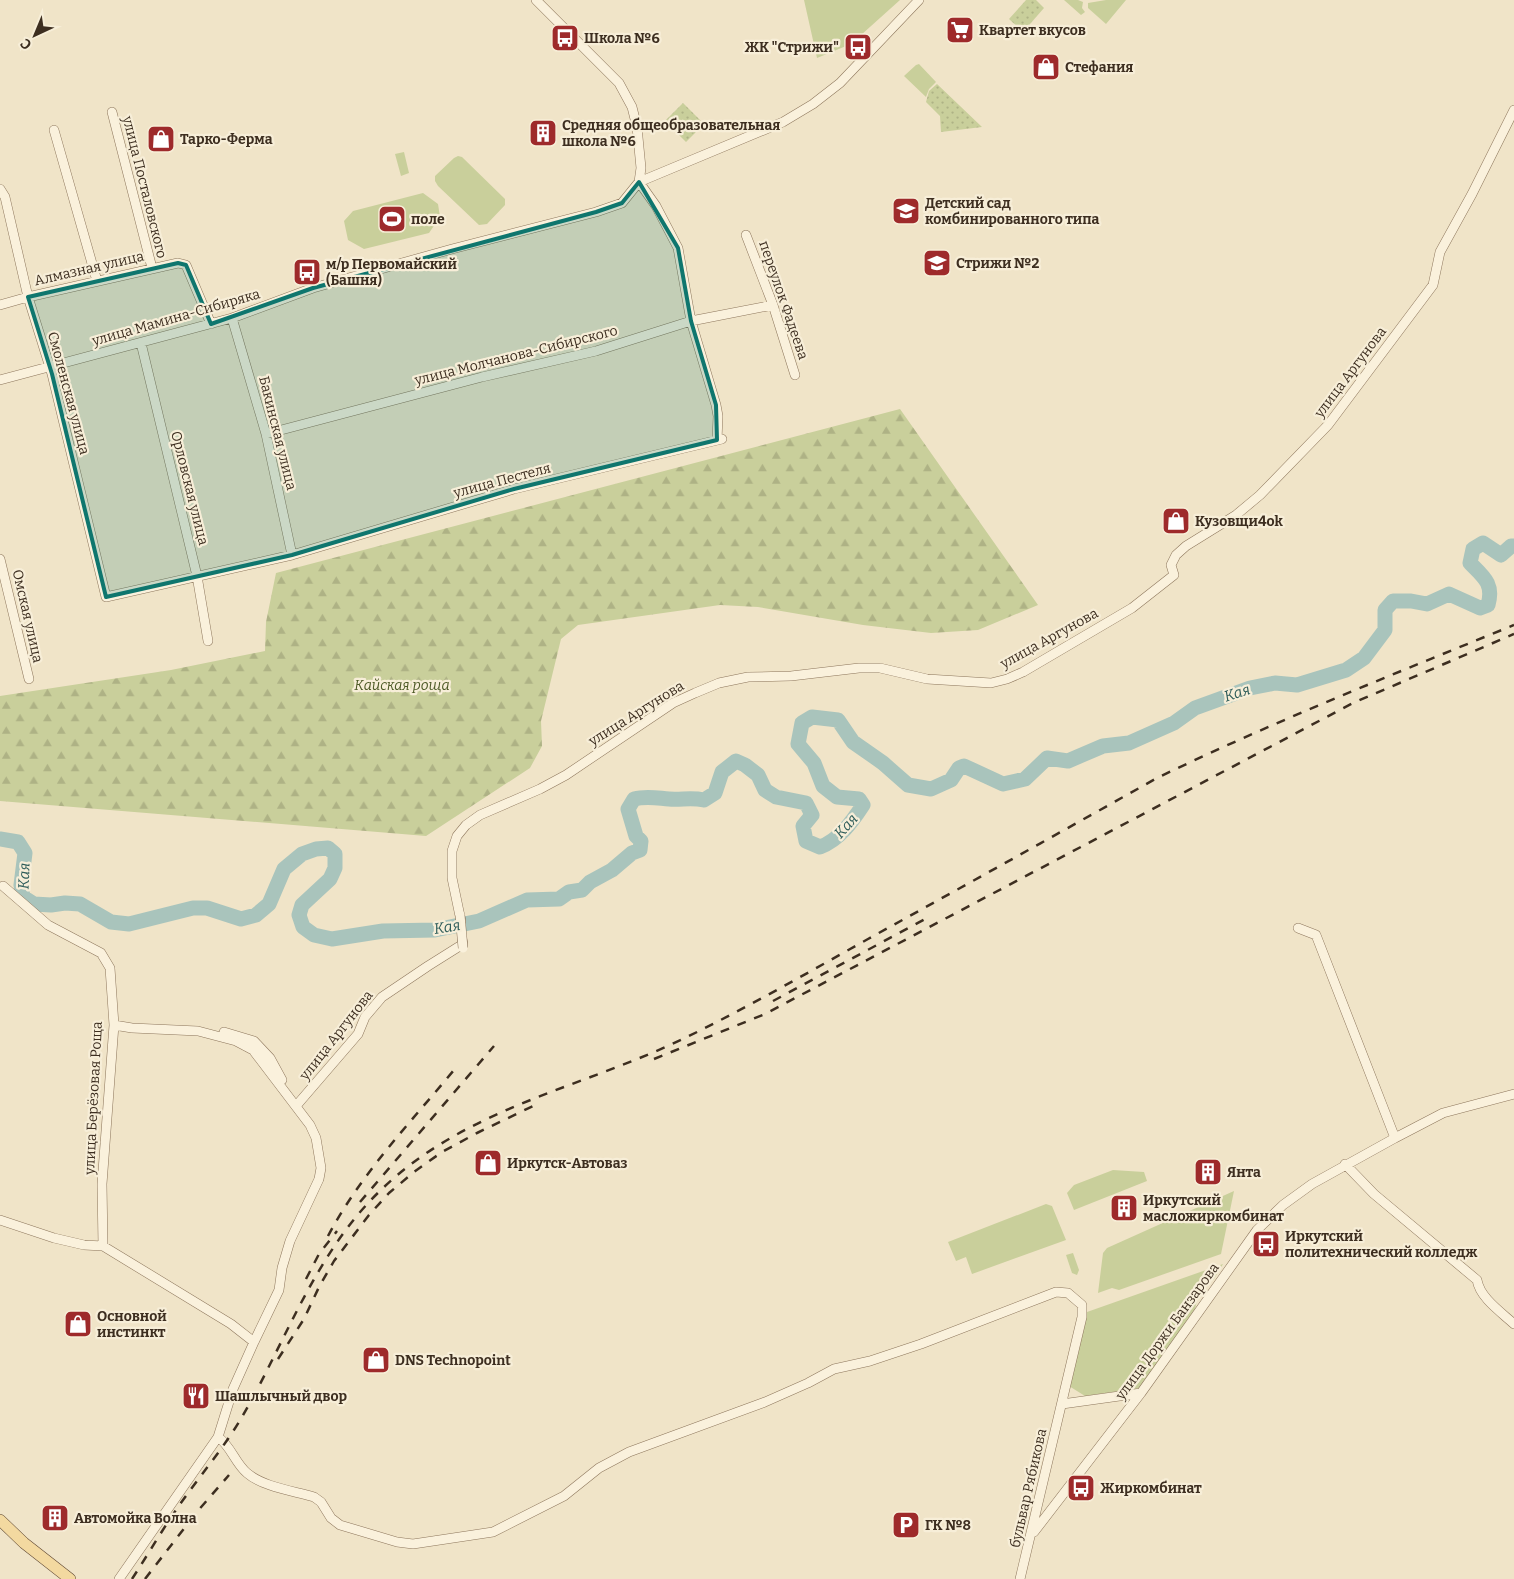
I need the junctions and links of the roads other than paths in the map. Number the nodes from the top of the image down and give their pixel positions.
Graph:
1 (536, 0) edge
2 (919, 0) edge
3 (1514, 110) edge
4 (112, 112) dead end
5 (54, 130) dead end
6 (639, 182) junction
7 (2, 193) edge
8 (746, 235) dead end
9 (152, 268) junction
10 (97, 281) junction
11 (28, 297) junction
12 (0, 305) edge
13 (772, 305) junction
14 (232, 318) junction
15 (691, 322) junction
16 (211, 324) junction
17 (141, 343) junction
18 (50, 366) junction
19 (795, 375) dead end
20 (0, 380) edge
21 (266, 434) junction
22 (292, 555) junction
23 (0, 559) edge
24 (197, 576) junction
25 (106, 596) joint
26 (208, 641) dead end
27 (28, 679) dead end
28 (3, 886) dead end
29 (460, 915) junction
30 (1298, 928) dead end
31 (114, 1025) junction
32 (1514, 1094) edge
33 (296, 1106) junction
34 (1395, 1138) junction
35 (1345, 1164) junction
36 (0, 1220) edge
37 (103, 1246) junction
38 (1514, 1324) edge
39 (254, 1342) junction
40 (1141, 1393) junction
41 (1062, 1404) junction
42 (218, 1437) junction
43 (0, 1520) edge
44 (0, 1528) edge
45 (1031, 1535) junction
46 (24, 1543) junction
47 (70, 1579) edge
48 (119, 1579) edge
49 (1020, 1579) edge

1 - 6 street
2 - 6 street
3 - 29 street, улица Аргунова
4 - 9 street, улица Посталовского
5 - 10 street
6 - 14 street, улица Мамина-Сибиряка
6 - 15 street
7 - 11 street, Смоленская улица
8 - 13 street, переулок Фадеева
9 - 10 street, Алмазная улица
9 - 16 street, Алмазная улица
10 - 11 street, Алмазная улица
11 - 12 street, Алмазная улица
11 - 18 street, Смоленская улица
13 - 15 street, улица Молчанова-Сибирского
13 - 19 street, переулок Фадеева
14 - 16 street, улица Мамина-Сибиряка
14 - 21 street, Бакинская улица
15 - 21 street, улица Молчанова-Сибирского
15 - 22 street, улица Пестеля
16 - 17 street, улица Мамина-Сибиряка
17 - 18 street, улица Мамина-Сибиряка
17 - 24 street, Орловская улица
18 - 20 street, улица Мамина-Сибиряка
18 - 25 street, Смоленская улица
21 - 22 street, Бакинская улица
22 - 24 street, улица Пестеля
23 - 27 street, Омская улица
24 - 25 street, улица Пестеля
24 - 26 street, Орловская улица
28 - 31 street, улица Берёзовая Роща
29 - 33 street, улица Аргунова, bridge
29 - 33 street, bridge
30 - 34 street
31 - 33 street
31 - 37 street, улица Берёзовая Роща
32 - 34 street
33 - 39 street
34 - 35 street
35 - 38 street
35 - 40 street, улица Доржи Банзарова
36 - 37 street
37 - 39 street
39 - 42 street
40 - 41 street
40 - 45 street, улица Доржи Банзарова
41 - 42 street, бульвар Рябикова
41 - 45 street, бульвар Рябикова
42 - 48 street
43 - 46 main road
44 - 46 main road
45 - 49 street, бульвар Рябикова
46 - 47 main road

